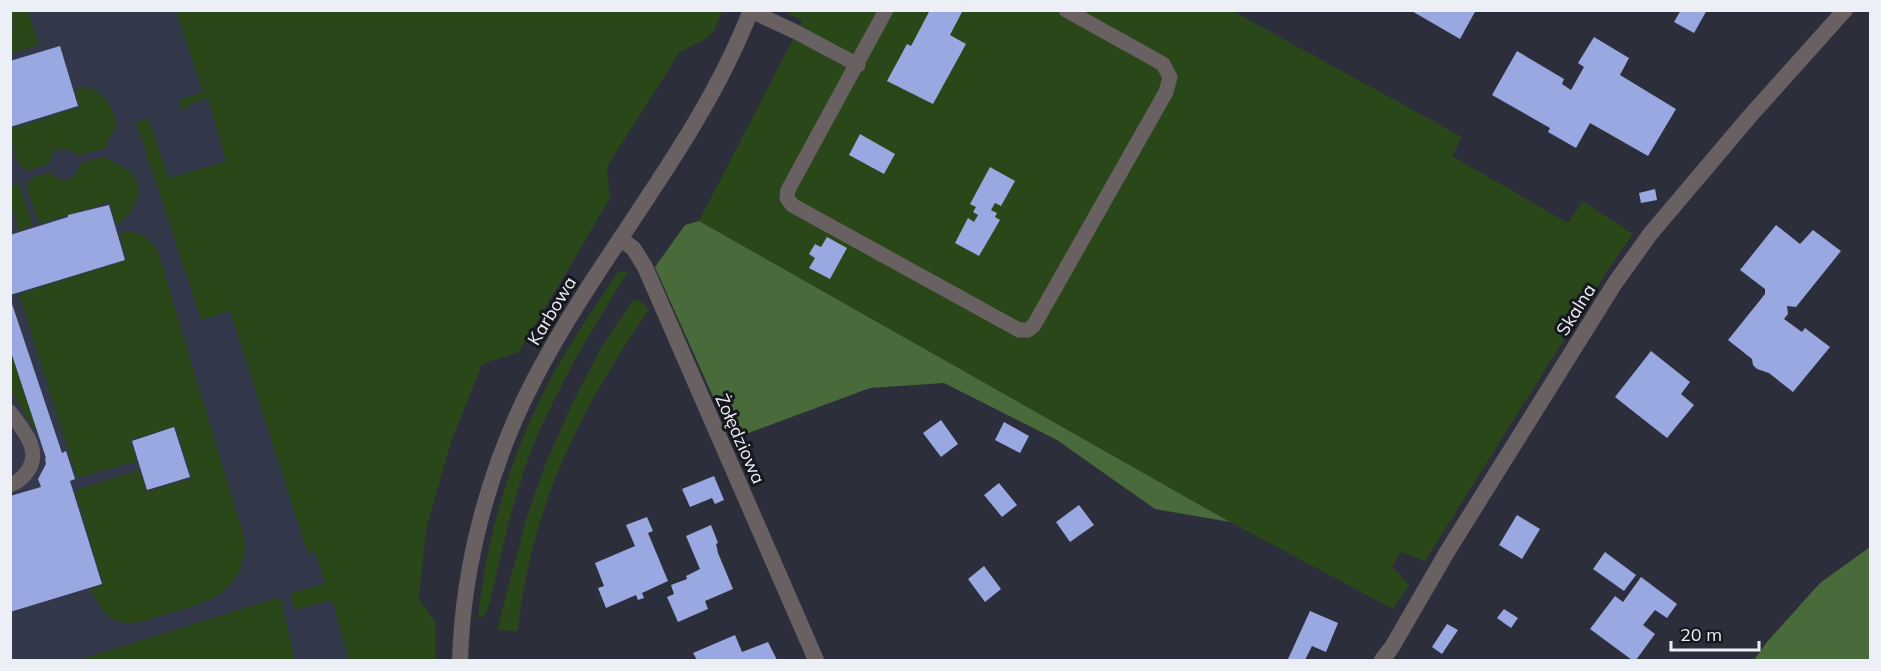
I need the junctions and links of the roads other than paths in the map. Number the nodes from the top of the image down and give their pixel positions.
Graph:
1 (886, 10) edge
2 (1066, 10) edge
3 (1845, 10) edge
4 (751, 11) edge
5 (858, 65) junction
6 (620, 239) junction
7 (10, 412) edge
8 (10, 485) edge
9 (460, 660) edge
10 (816, 660) edge
11 (1382, 660) edge

1 - 5 lane
2 - 5 lane
3 - 11 street, Skalna
4 - 5 lane
4 - 6 street, Karbowa
6 - 9 street, Karbowa
6 - 10 street, Żołędziowa
7 - 8 lane

